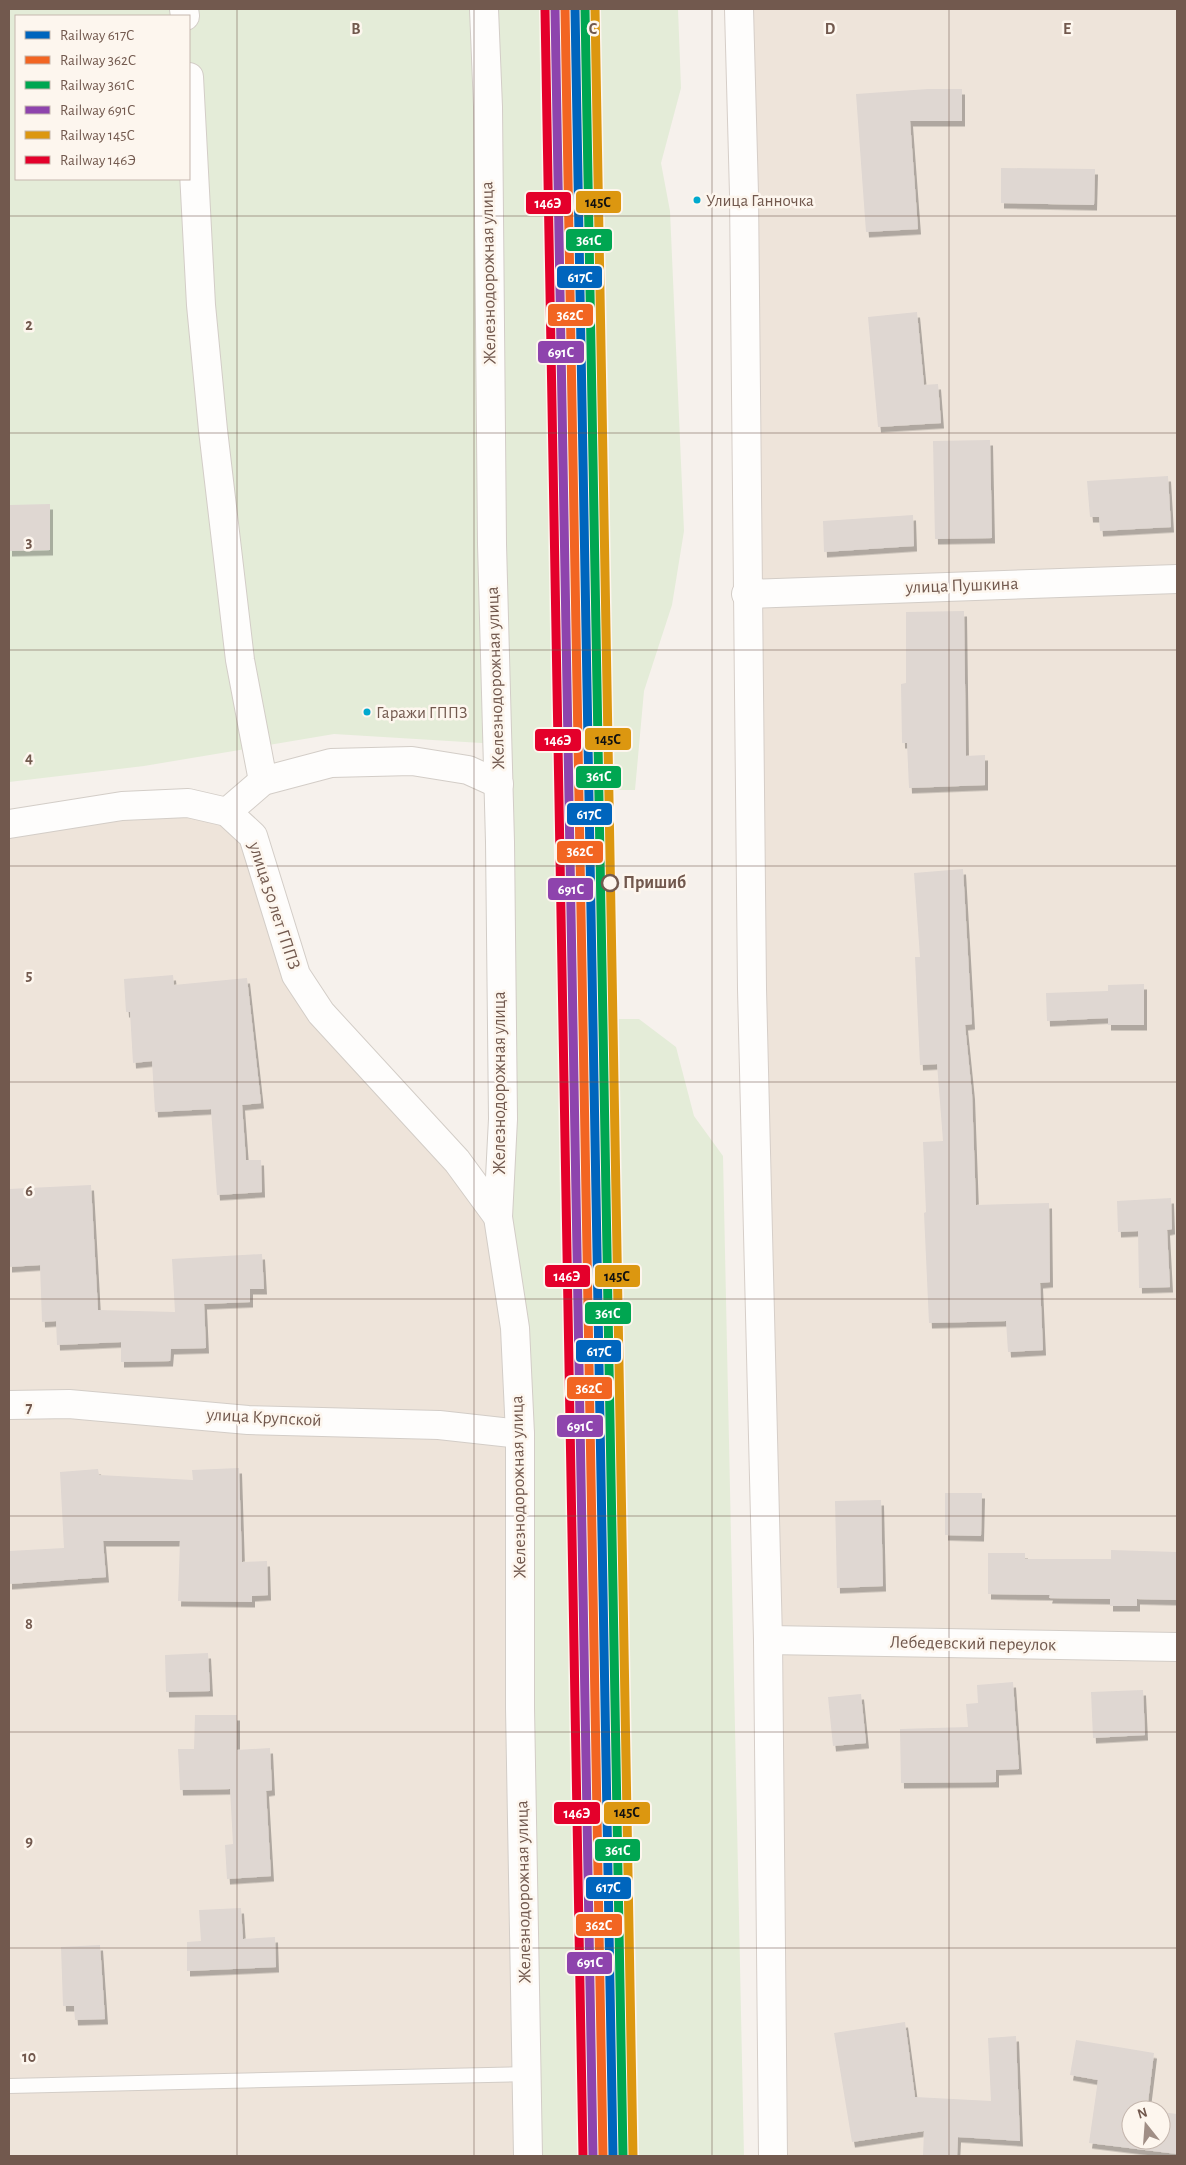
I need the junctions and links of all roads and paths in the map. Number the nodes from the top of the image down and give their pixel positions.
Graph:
1 (484, 9) edge
2 (739, 9) edge
3 (190, 96) edge
4 (1177, 579) edge
5 (746, 594) junction
6 (263, 781) junction
7 (499, 784) junction
8 (227, 812) junction
9 (9, 824) edge
10 (498, 1217) junction
11 (9, 1406) edge
12 (520, 1434) junction
13 (768, 1640) junction
14 (1177, 1647) edge
15 (528, 2074) junction
16 (9, 2086) edge
17 (528, 2156) edge
18 (773, 2156) edge

1 - 7 street, Железнодорожная улица
2 - 5 street
3 - 6 street
4 - 5 street, улица Пушкина
5 - 13 street
6 - 7 street
6 - 8 street
7 - 10 street, Железнодорожная улица
8 - 9 street, улица 50 лет ГППЗ
8 - 10 street, улица 50 лет ГППЗ
10 - 12 street, Железнодорожная улица
11 - 12 street, улица Крупской
12 - 15 street, Железнодорожная улица
13 - 14 street, Лебедевский переулок
13 - 18 street
15 - 16 lane
15 - 17 street, Железнодорожная улица

